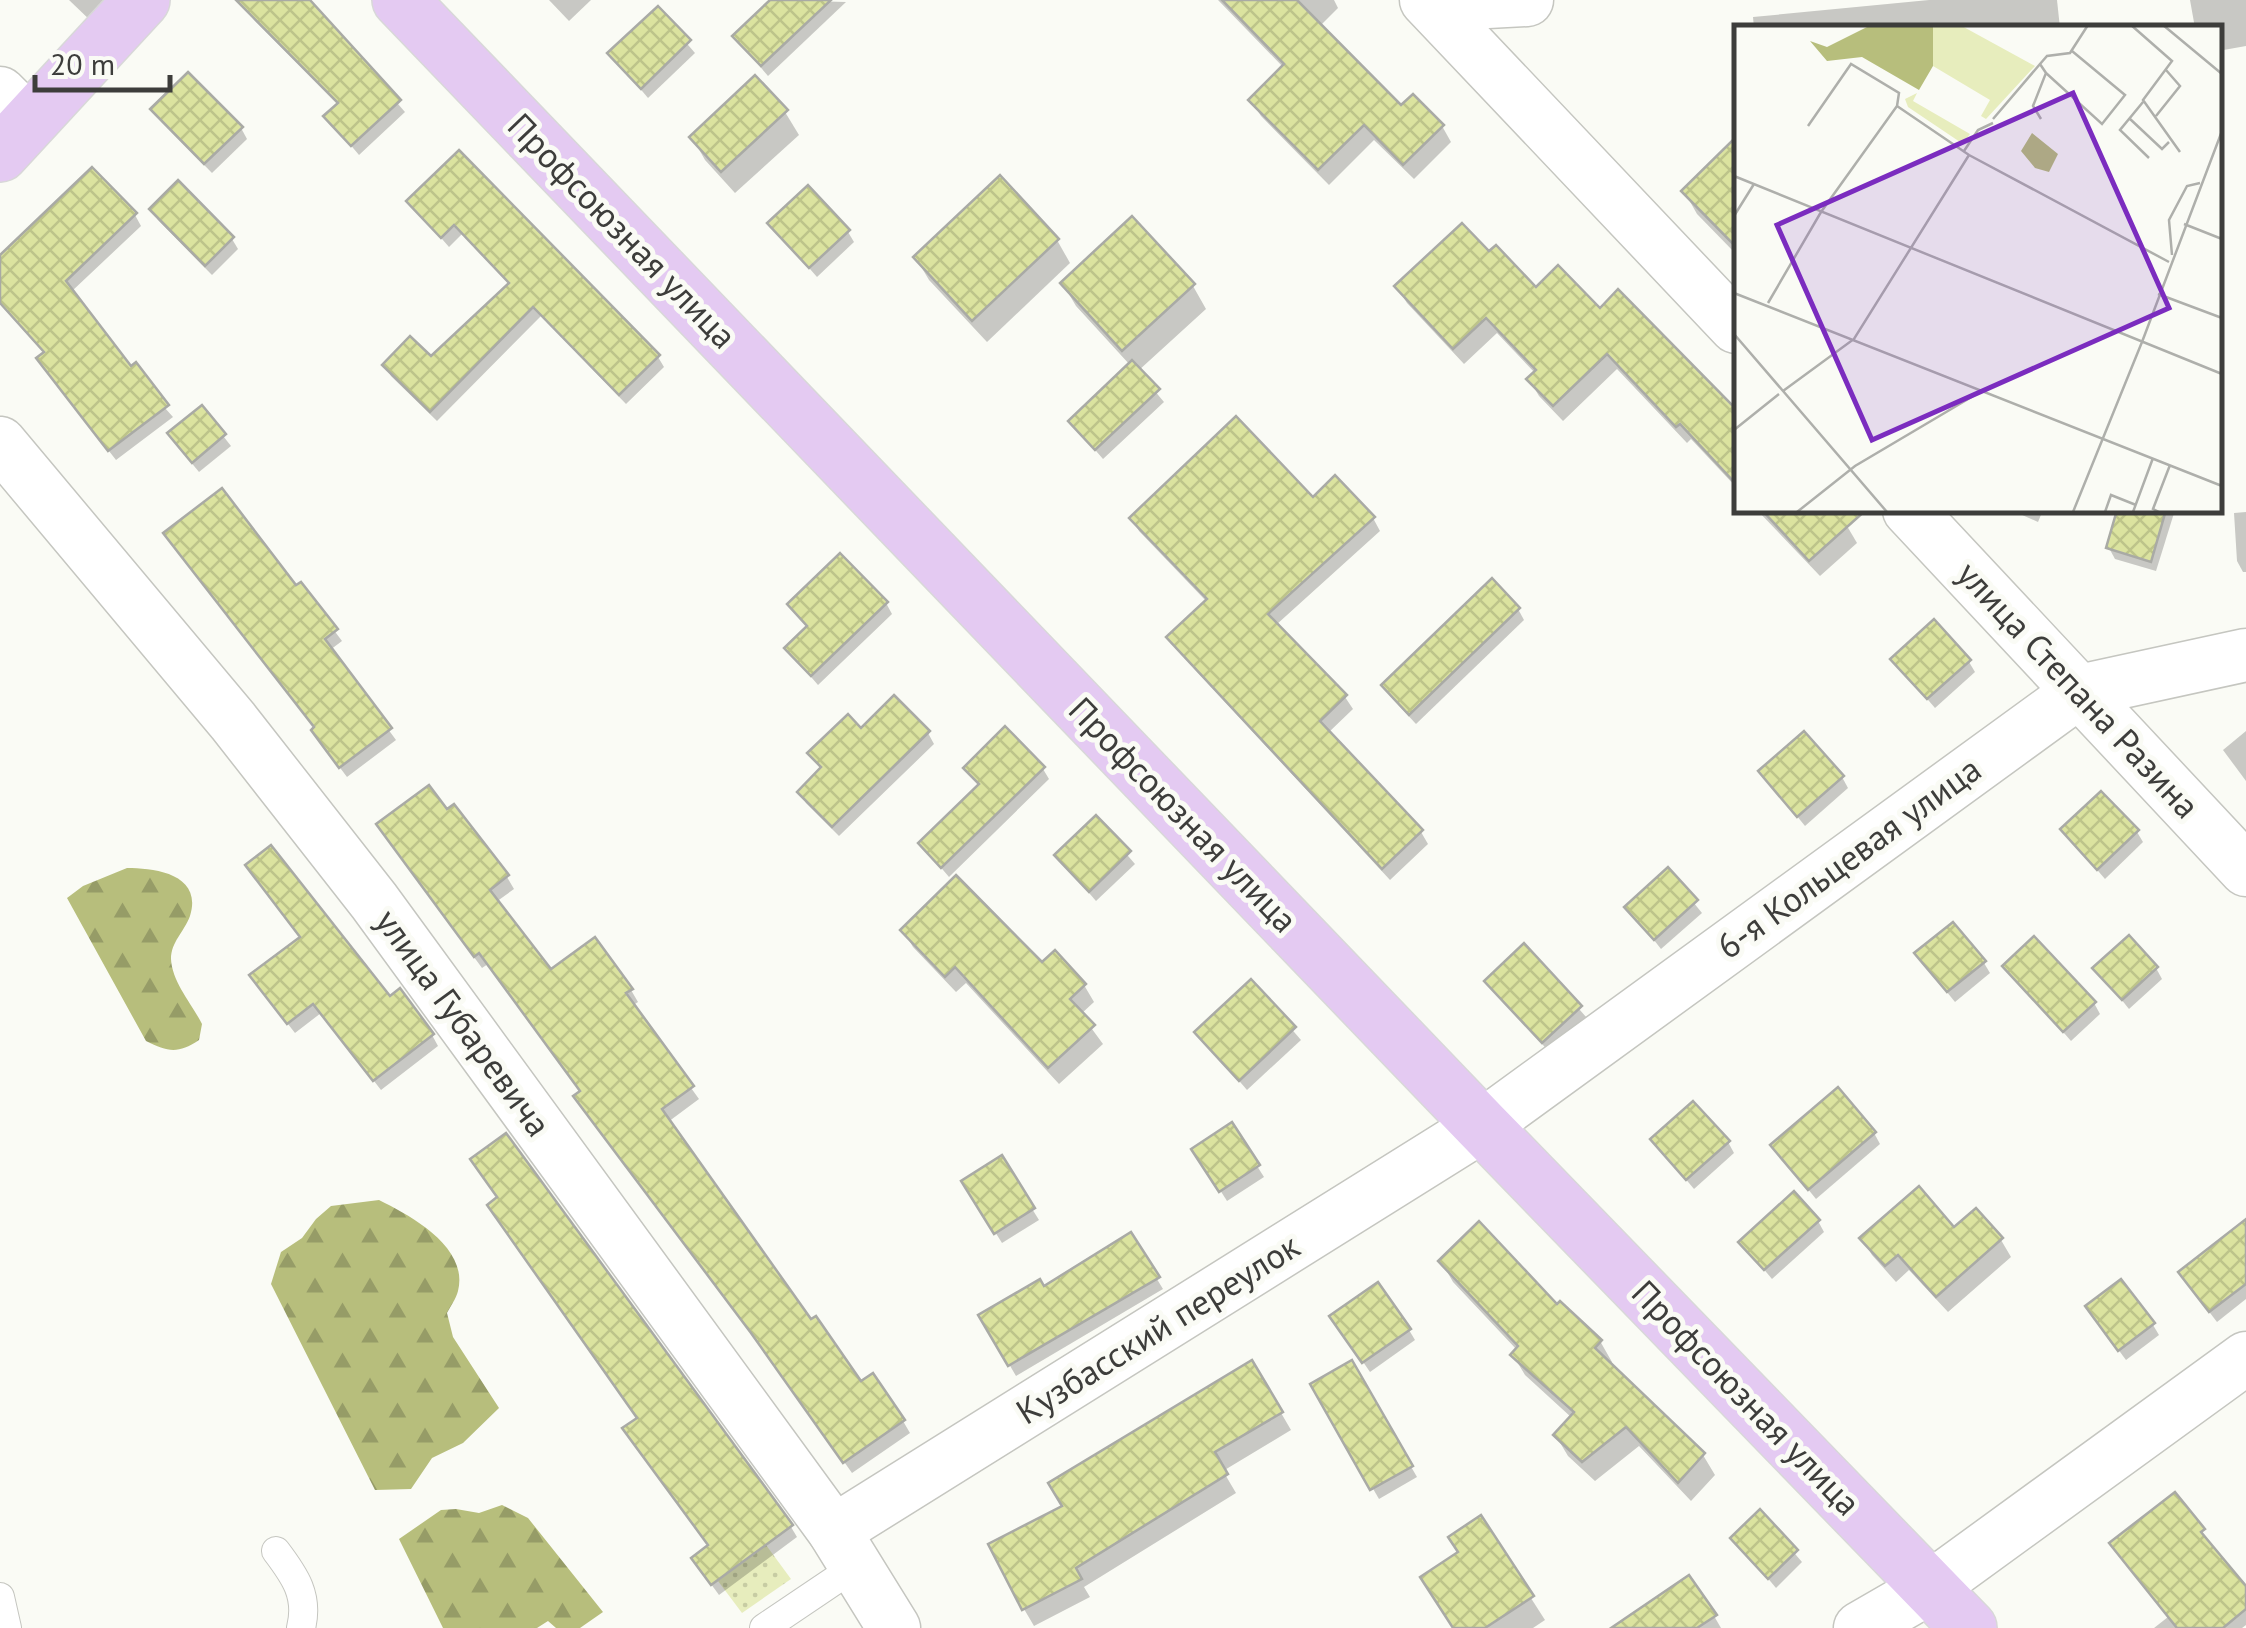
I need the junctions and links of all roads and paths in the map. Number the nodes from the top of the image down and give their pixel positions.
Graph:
1 (142, 0) edge
2 (400, 0) edge
3 (1527, 0) edge
4 (1429, 3) edge
5 (10, 123) edge
6 (1734, 325) edge
7 (0, 442) edge
8 (1911, 512) edge
9 (2246, 654) edge
10 (2080, 691) junction
11 (2246, 870) edge
12 (1482, 1126) junction
13 (2246, 1358) edge
14 (845, 1549) junction
15 (276, 1551) dead end
16 (1930, 1587) junction
17 (0, 1597) edge
18 (7, 1628) edge
19 (301, 1628) edge
20 (764, 1628) edge
21 (894, 1628) edge
22 (1860, 1628) edge
23 (1969, 1628) edge

1 - 5 main road
2 - 12 main road, Профсоюзная улица
3 - 4 street
4 - 6 street
7 - 14 street, улица Губаревича
8 - 10 street, улица Степана Разина
9 - 10 street, 6-я Кольцевая улица
10 - 11 street, улица Степана Разина
10 - 12 street, 6-я Кольцевая улица
12 - 14 street, Кузбасский переулок
12 - 16 main road, Профсоюзная улица
13 - 16 street
14 - 20 lane
14 - 21 street, улица Губаревича
15 - 19 lane
16 - 22 street
16 - 23 main road, Профсоюзная улица
17 - 18 lane

